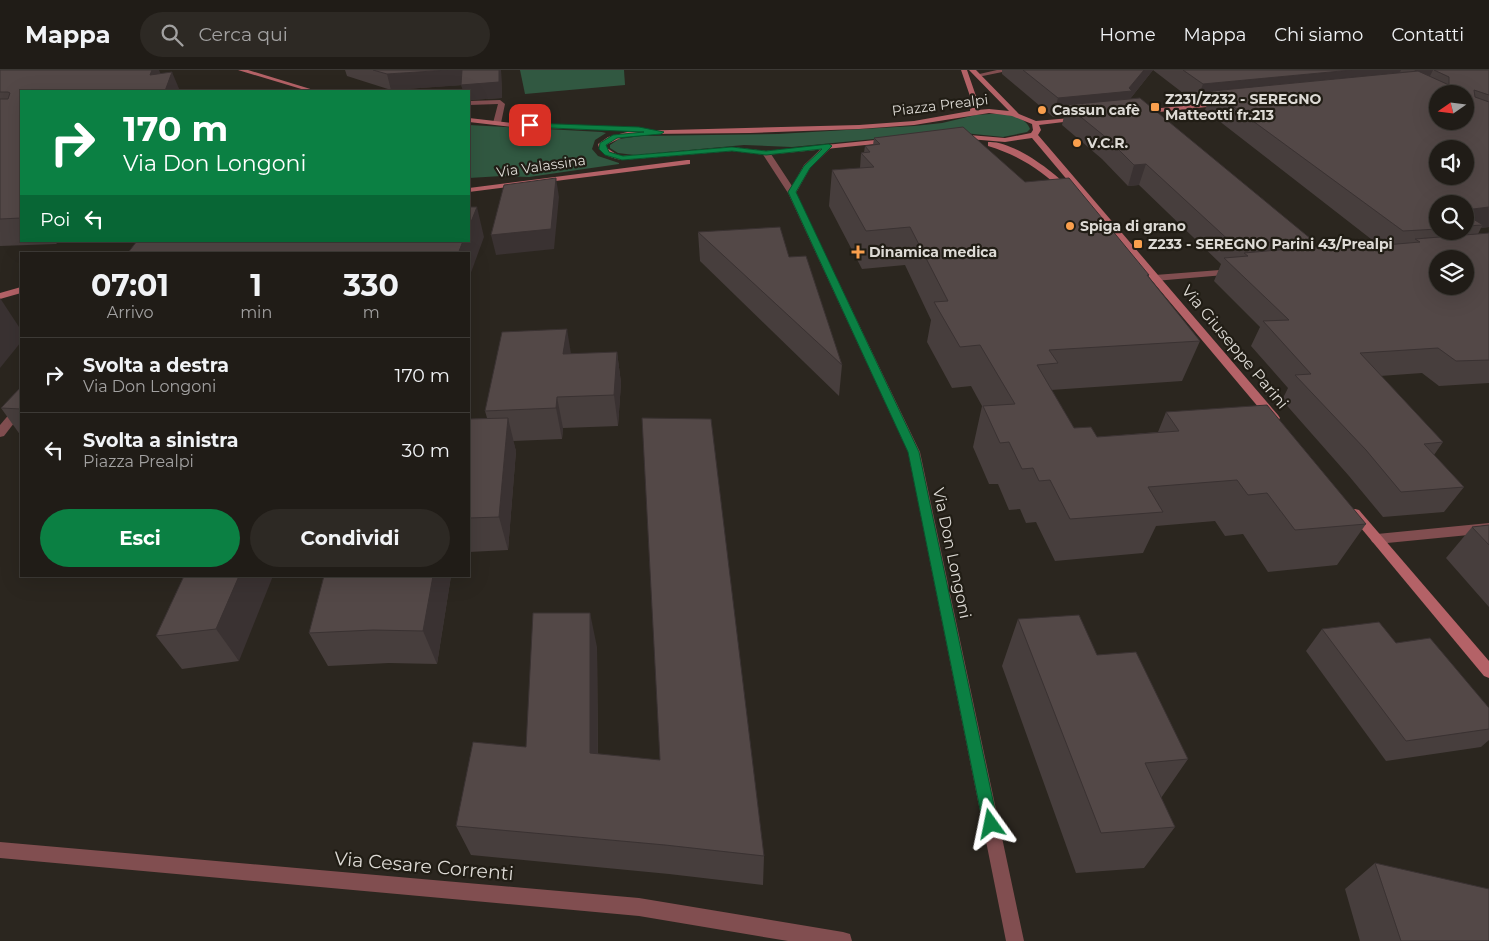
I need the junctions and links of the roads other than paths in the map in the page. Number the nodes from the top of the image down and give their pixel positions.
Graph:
1 (241, 70) edge
2 (964, 70) edge
3 (1009, 70) edge
4 (975, 72) edge
5 (311, 90) edge
6 (1234, 103) edge
7 (470, 104) edge
8 (973, 112) junction
9 (1136, 113) edge
10 (1016, 114) junction
11 (1086, 118) edge
12 (470, 120) edge
13 (1035, 122) junction
14 (497, 123) junction
15 (661, 132) junction
16 (1034, 135) junction
17 (964, 136) junction
18 (829, 146) junction
19 (766, 153) junction
20 (470, 190) edge
21 (792, 192) junction
22 (1130, 250) junction
23 (1244, 271) edge
24 (1156, 278) junction
25 (20, 290) edge
26 (0, 296) edge
27 (20, 408) edge
28 (1282, 427) edge
29 (0, 433) edge
30 (1345, 502) edge
31 (1489, 528) edge
32 (1376, 539) junction
33 (1489, 672) edge
34 (0, 850) edge
35 (843, 941) edge
36 (1015, 941) edge

1 - 5 main road
2 - 8 main road
3 - 4 street
4 - 10 main road
6 - 9 main road
7 - 14 street
8 - 10 main road, Piazza Prealpi
8 - 15 main road, Piazza Prealpi
10 - 13 main road, Piazza Prealpi
11 - 13 main road
12 - 14 main road
13 - 16 main road
14 - 15 main road
15 - 19 main road, Piazza Prealpi
16 - 17 main road, Piazza Prealpi
16 - 22 main road, Via Giuseppe Parini
17 - 18 main road, Piazza Prealpi
17 - 22 main road, Via Giuseppe Parini
18 - 19 main road, Piazza Prealpi
18 - 21 street
19 - 20 main road, Via Valassina
19 - 21 street, Via Don Longoni
21 - 36 street, Via Don Longoni
22 - 24 main road, Via Giuseppe Parini
23 - 24 street
24 - 28 main road, Via Giuseppe Parini
25 - 26 main road
27 - 29 street
30 - 32 main road
31 - 32 street
32 - 33 main road
34 - 35 street, Via Cesare Correnti

